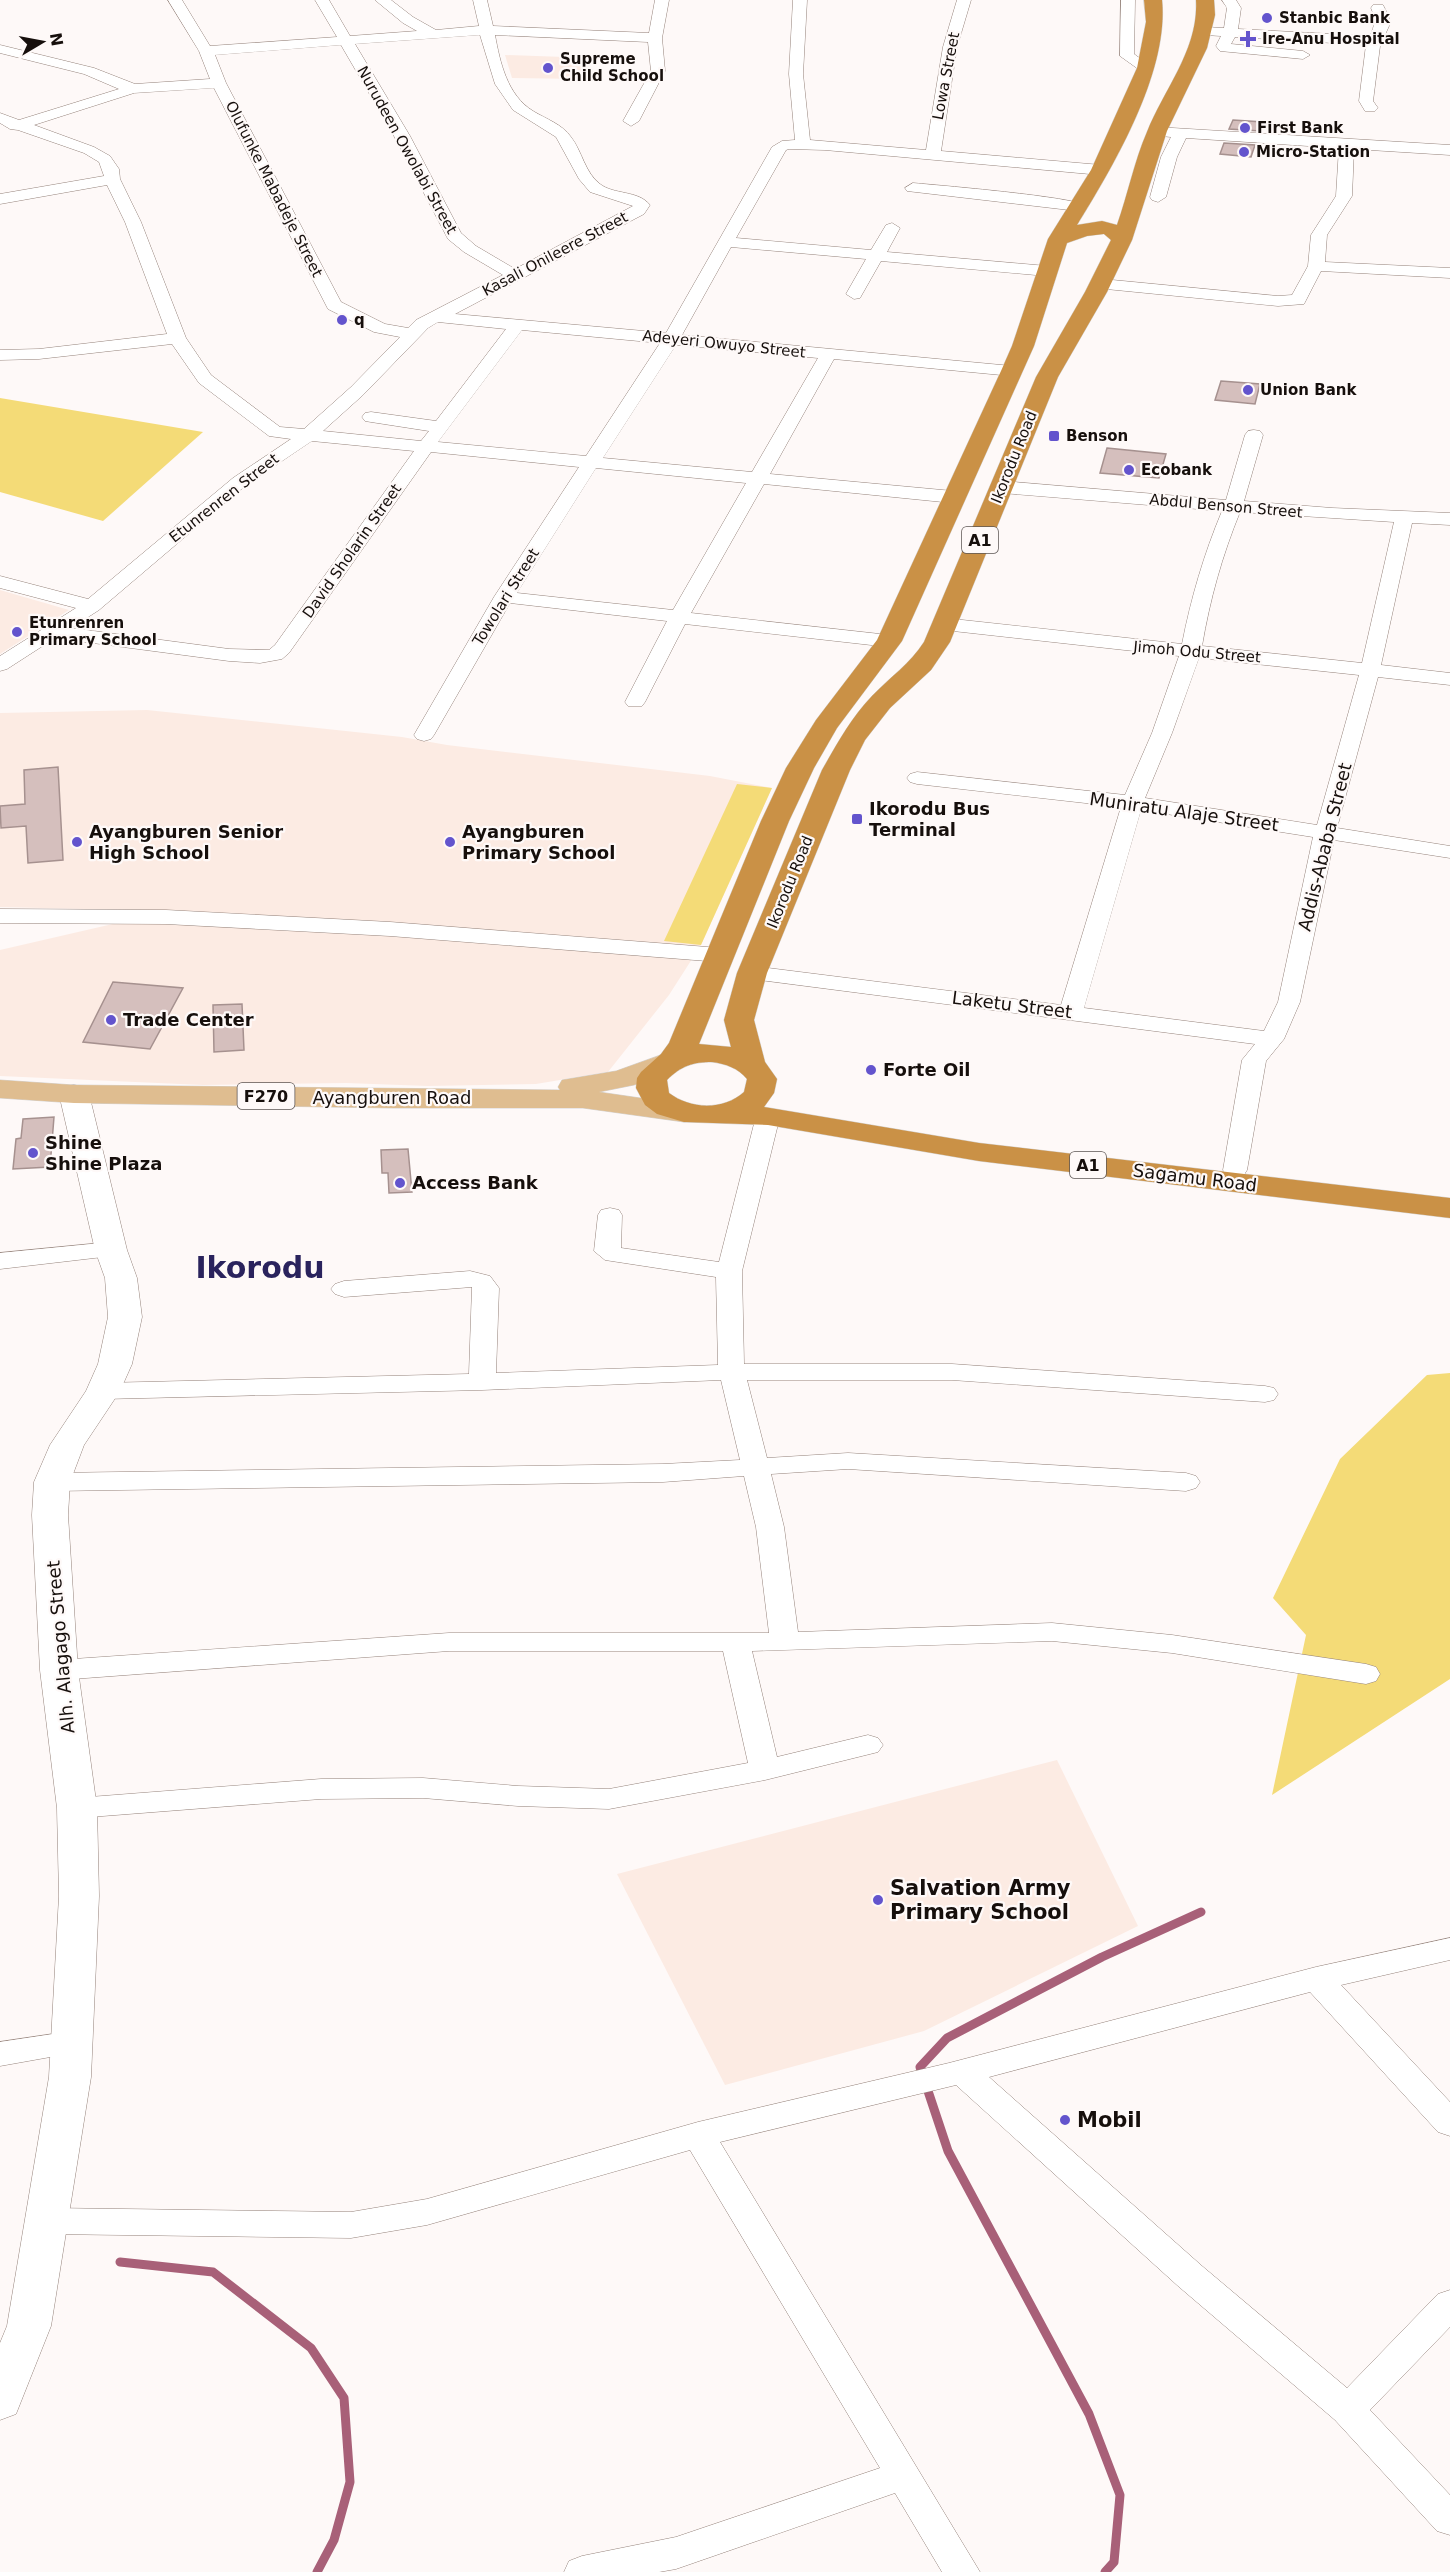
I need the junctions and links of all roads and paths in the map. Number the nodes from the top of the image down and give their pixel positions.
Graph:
1 (175, 0) edge
2 (322, 0) edge
3 (382, 0) edge
4 (480, 0) edge
5 (662, 0) edge
6 (800, 0) edge
7 (964, 0) edge
8 (1128, 0) edge
9 (1229, 0) edge
10 (1378, 9) dead end
11 (1183, 18) edge
12 (488, 30) junction
13 (1230, 32) junction
14 (433, 34) junction
15 (655, 38) junction
16 (346, 41) junction
17 (1376, 41) junction
18 (0, 49) edge
19 (206, 51) junction
20 (1303, 55) dead end
21 (1146, 68) junction
22 (219, 83) junction
23 (133, 89) junction
24 (1370, 108) dead end
25 (0, 118) edge
26 (631, 121) dead end
27 (19, 124) junction
28 (0, 132) edge
29 (1156, 132) junction
30 (1181, 134) junction
31 (803, 143) junction
32 (1347, 144) junction
33 (1450, 150) edge
34 (933, 154) junction
35 (1101, 170) junction
36 (112, 179) junction
37 (913, 188) dead end
38 (1158, 197) dead end
39 (0, 199) edge
40 (1078, 206) junction
41 (892, 228) dead end
42 (1058, 239) junction
43 (1122, 240) junction
44 (728, 242) junction
45 (876, 256) junction
46 (1316, 266) junction
47 (1047, 271) junction
48 (1450, 273) edge
49 (516, 276) junction
50 (1102, 284) junction
51 (854, 294) dead end
52 (436, 317) junction
53 (518, 324) junction
54 (412, 334) junction
55 (177, 338) junction
56 (671, 339) junction
57 (0, 355) edge
58 (828, 355) junction
59 (1012, 371) junction
60 (371, 417) dead end
61 (441, 427) junction
62 (1254, 435) dead end
63 (307, 436) junction
64 (427, 445) junction
65 (593, 462) junction
66 (757, 478) junction
67 (1002, 487) junction
68 (953, 497) junction
69 (1233, 507) junction
70 (1404, 518) junction
71 (1450, 519) edge
72 (0, 582) edge
73 (504, 597) junction
74 (92, 606) junction
75 (678, 617) junction
76 (944, 624) junction
77 (54, 632) junction
78 (889, 640) junction
79 (1191, 651) junction
80 (0, 665) edge
81 (1370, 670) junction
82 (1450, 679) edge
83 (635, 702) dead end
84 (424, 735) dead end
85 (917, 778) dead end
86 (1133, 802) junction
87 (1325, 832) junction
88 (1450, 852) edge
89 (0, 916) edge
90 (720, 955) junction
91 (752, 973) junction
92 (1071, 1012) junction
93 (1272, 1039) junction
94 (672, 1060) junction
95 (757, 1072) junction
96 (0, 1078) edge
97 (0, 1089) edge
98 (74, 1094) junction
99 (531, 1094) junction
100 (684, 1113) junction
101 (726, 1113) junction
102 (768, 1116) junction
103 (1235, 1170) junction
104 (1450, 1189) edge
105 (1450, 1208) edge
106 (610, 1215) dead end
107 (111, 1250) junction
108 (0, 1261) edge
109 (729, 1271) junction
110 (344, 1289) dead end
111 (733, 1372) junction
112 (482, 1382) junction
113 (103, 1391) junction
114 (1265, 1394) dead end
115 (756, 1466) junction
116 (52, 1482) junction
117 (1186, 1482) dead end
118 (735, 1642) junction
119 (784, 1642) junction
120 (59, 1670) junction
121 (1366, 1674) dead end
122 (868, 1745) dead end
123 (765, 1770) junction
124 (77, 1808) junction
125 (1450, 1949) edge
126 (1316, 1979) junction
127 (73, 2043) junction
128 (0, 2054) edge
129 (955, 2073) junction
130 (1450, 2123) edge
131 (698, 2136) junction
132 (47, 2221) junction
133 (1450, 2304) edge
134 (0, 2401) edge
135 (1348, 2410) junction
136 (903, 2475) junction
137 (1450, 2520) edge
138 (582, 2572) edge
139 (962, 2572) edge

1 - 19 street, Olufunke Mabadeje Street
2 - 16 street, Nurudeen Owolabi Street
3 - 14 street
4 - 12 street
5 - 15 street
6 - 31 street
7 - 34 street, Lowa Street
8 - 21 street
9 - 13 street
10 - 17 street
11 - 13 street
11 - 21 highway, Ikorodu Road / A1
11 - 29 highway, Ikorodu Road / A1
12 - 14 street
12 - 15 street
12 - 49 street, Kasali Onileere Street
13 - 17 street
13 - 20 street
14 - 16 street
15 - 26 street
16 - 19 street
16 - 49 street, Nurudeen Owolabi Street
17 - 24 street
18 - 23 street
19 - 22 street, Olufunke Mabadeje Street
21 - 35 highway, Ikorodu Road / A1
22 - 23 street
22 - 54 street, Olufunke Mabadeje Street
23 - 27 street
25 - 27 street
27 - 28 street
27 - 36 street
29 - 30 street
29 - 43 highway, Ikorodu Road / A1
30 - 32 street
30 - 38 street
31 - 34 street
31 - 44 street, Towolari Street
32 - 33 street
32 - 46 street
34 - 35 street
35 - 40 highway, Ikorodu Road / A1
36 - 39 street
36 - 55 street
37 - 40 street
40 - 42 highway, Ikorodu Road / A1
41 - 45 street
42 - 43 highway
42 - 47 highway, Ikorodu Road / A1
43 - 50 highway, Ikorodu Road / A1
44 - 45 street
44 - 56 street, Towolari Street
45 - 47 street
45 - 51 street
46 - 48 street
46 - 50 street
47 - 59 highway, Ikorodu Road / A1
49 - 52 street, Kasali Onileere Street
50 - 67 highway, Ikorodu Road / A1
52 - 53 street, Adeyeri Owuyo Street
52 - 54 street, Etunrenren Street
53 - 56 street, Adeyeri Owuyo Street
53 - 61 street, David Sholarin Street
54 - 63 street, Etunrenren Street
55 - 57 street
55 - 63 street
56 - 58 street, Adeyeri Owuyo Street
56 - 65 street, Towolari Street
58 - 59 street, Adeyeri Owuyo Street
58 - 66 street
59 - 68 highway, Ikorodu Road / A1
60 - 61 street
61 - 64 street, David Sholarin Street
62 - 69 street
63 - 64 street
63 - 74 street, Etunrenren Street
64 - 65 street
64 - 77 street, David Sholarin Street
65 - 66 street
65 - 73 street, Towolari Street
66 - 68 street
66 - 75 street
67 - 69 street, Abdul Benson Street
67 - 76 highway, Ikorodu Road / A1
68 - 78 highway, Ikorodu Road / A1
69 - 70 street, Abdul Benson Street
69 - 79 street
70 - 71 street, Abdul Benson Street
70 - 81 street, Addis-Ababa Street
72 - 74 street
73 - 75 street
73 - 84 street, Towolari Street
74 - 77 street, Etunrenren Street
75 - 78 street
75 - 83 street
76 - 79 street, Jimoh Odu Street
76 - 91 highway, Ikorodu Road / A1
77 - 80 street, Etunrenren Street
78 - 90 highway, Ikorodu Road / A1
79 - 81 street, Jimoh Odu Street
79 - 86 street
81 - 82 street, Jimoh Odu Street
81 - 87 street, Addis-Ababa Street
85 - 86 street, Muniratu Alaje Street
86 - 87 street, Muniratu Alaje Street
86 - 92 street
87 - 88 street, Muniratu Alaje Street
87 - 93 street, Addis-Ababa Street
89 - 90 street
90 - 94 highway, Ikorodu Road / A1
91 - 92 street, Laketu Street
91 - 95 highway, Ikorodu Road / A1
92 - 93 street, Laketu Street
93 - 103 street, Addis-Ababa Street
94 - 95 highway, Sagamu Road
94 - 99 main road, F270
94 - 100 highway, Ikorodu Road
95 - 101 highway
95 - 103 highway, Sagamu Road / A1
96 - 99 main road, Ayangburen Road / F270
97 - 98 main road, Ayangburen Road / F270
98 - 99 main road, Ayangburen Road / F270
98 - 107 main road, Alh. Alagago Street
99 - 100 main road, F270
100 - 101 highway, Sagamu Road
101 - 102 highway, Sagamu Road / A1
102 - 105 highway, Sagamu Road / A1
102 - 109 street
103 - 104 highway, Sagamu Road / A1
106 - 109 street
107 - 108 street
107 - 113 main road, Alh. Alagago Street
109 - 111 street
110 - 112 street
111 - 112 street
111 - 114 street
111 - 115 street
112 - 113 street
113 - 116 main road, Alh. Alagago Street
115 - 116 street
115 - 117 street
115 - 119 street
116 - 120 main road, Alh. Alagago Street
118 - 119 street
118 - 120 street
118 - 123 street
119 - 121 street
120 - 124 main road, Alh. Alagago Street
122 - 123 street
123 - 124 street
124 - 127 main road, Alh. Alagago Street
125 - 126 street
126 - 129 street
126 - 130 street
127 - 128 street
127 - 132 main road, Alh. Alagago Street
129 - 131 street
129 - 135 street
131 - 132 street
131 - 136 street
132 - 134 main road, Alh. Alagago Street
133 - 135 street
135 - 137 street
136 - 138 street
136 - 139 street

